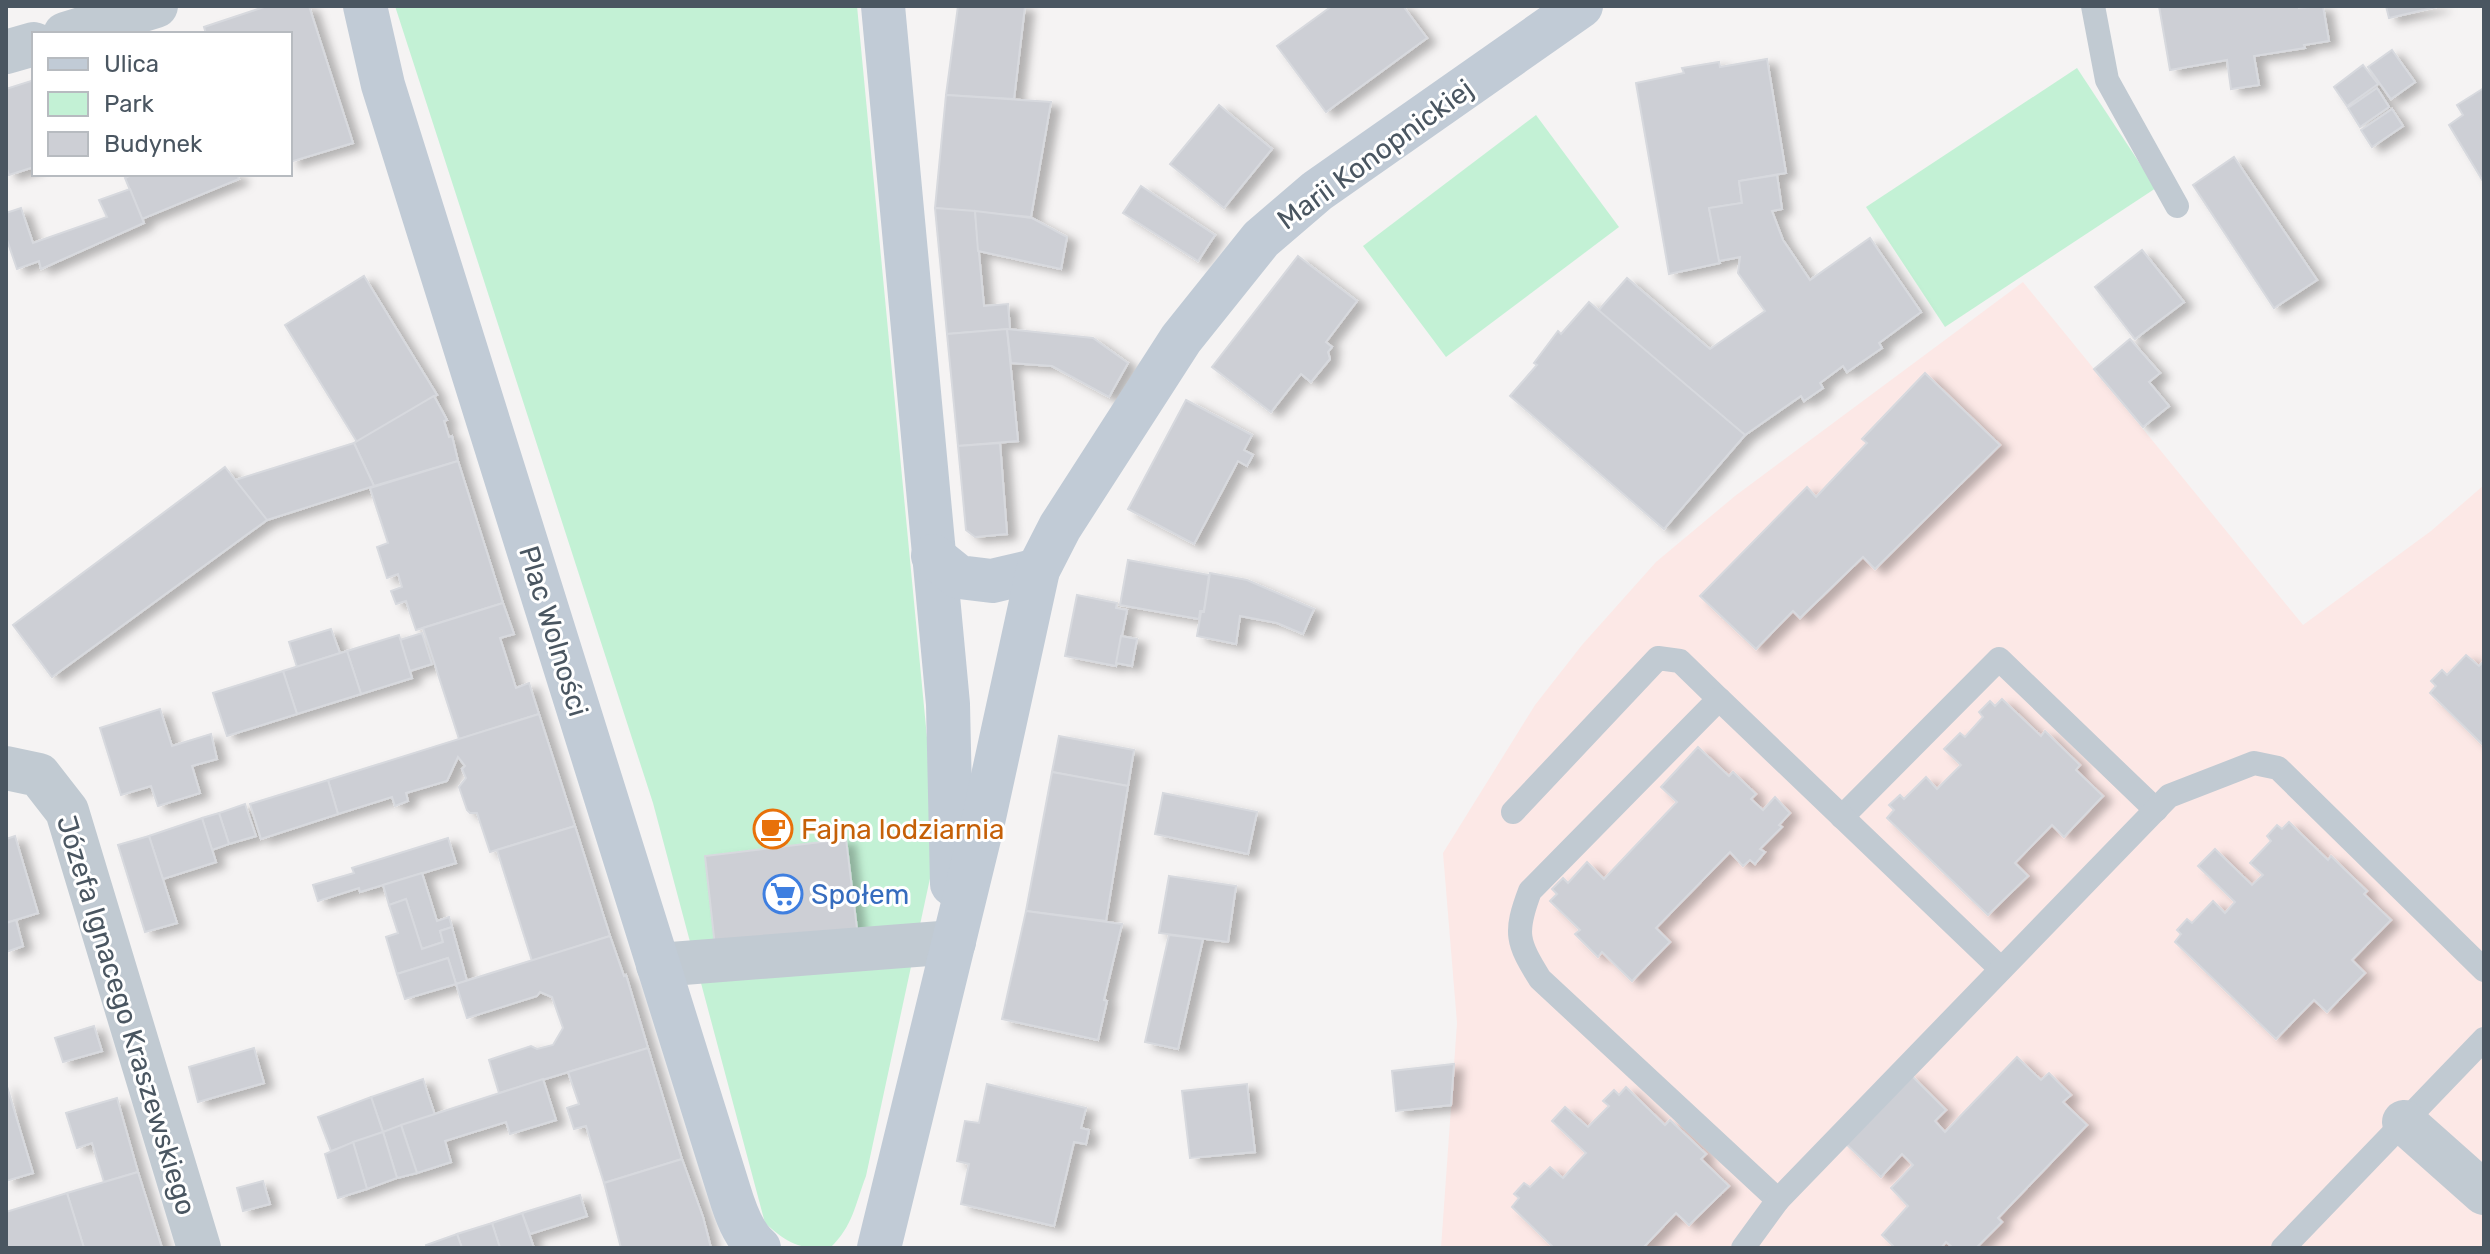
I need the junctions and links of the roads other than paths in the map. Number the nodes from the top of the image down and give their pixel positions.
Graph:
1 (156, 6) edge
2 (365, 6) edge
3 (883, 6) edge
4 (1581, 6) edge
5 (2093, 6) edge
6 (72, 32) edge
7 (32, 45) edge
8 (6, 52) edge
9 (2177, 206) dead end
10 (933, 556) junction
11 (1038, 570) junction
12 (1719, 699) junction
13 (6, 768) edge
14 (2156, 810) junction
15 (1513, 812) dead end
16 (1842, 817) junction
17 (954, 942) junction
18 (658, 965) junction
19 (2001, 969) junction
20 (2484, 970) edge
21 (2484, 1039) edge
22 (2404, 1122) junction
23 (2484, 1193) edge
24 (1778, 1200) junction
25 (199, 1248) edge
26 (759, 1248) edge
27 (879, 1248) edge
28 (1743, 1248) edge
29 (2283, 1248) edge

1 - 6 street
2 - 18 street, Plac Wolności
3 - 10 street
4 - 11 street, Marii Konopnickiej
5 - 9 lane
7 - 8 street
10 - 11 street
10 - 17 street
11 - 17 street
12 - 15 lane
12 - 16 lane
12 - 24 lane
13 - 25 street, Józefa Ignacego Kraszewskiego
14 - 16 lane
14 - 19 lane
14 - 20 lane
16 - 19 lane
17 - 18 street
17 - 27 street
18 - 26 street, Plac Wolności
19 - 24 lane
21 - 22 lane
22 - 23 street
22 - 29 lane
24 - 28 lane

